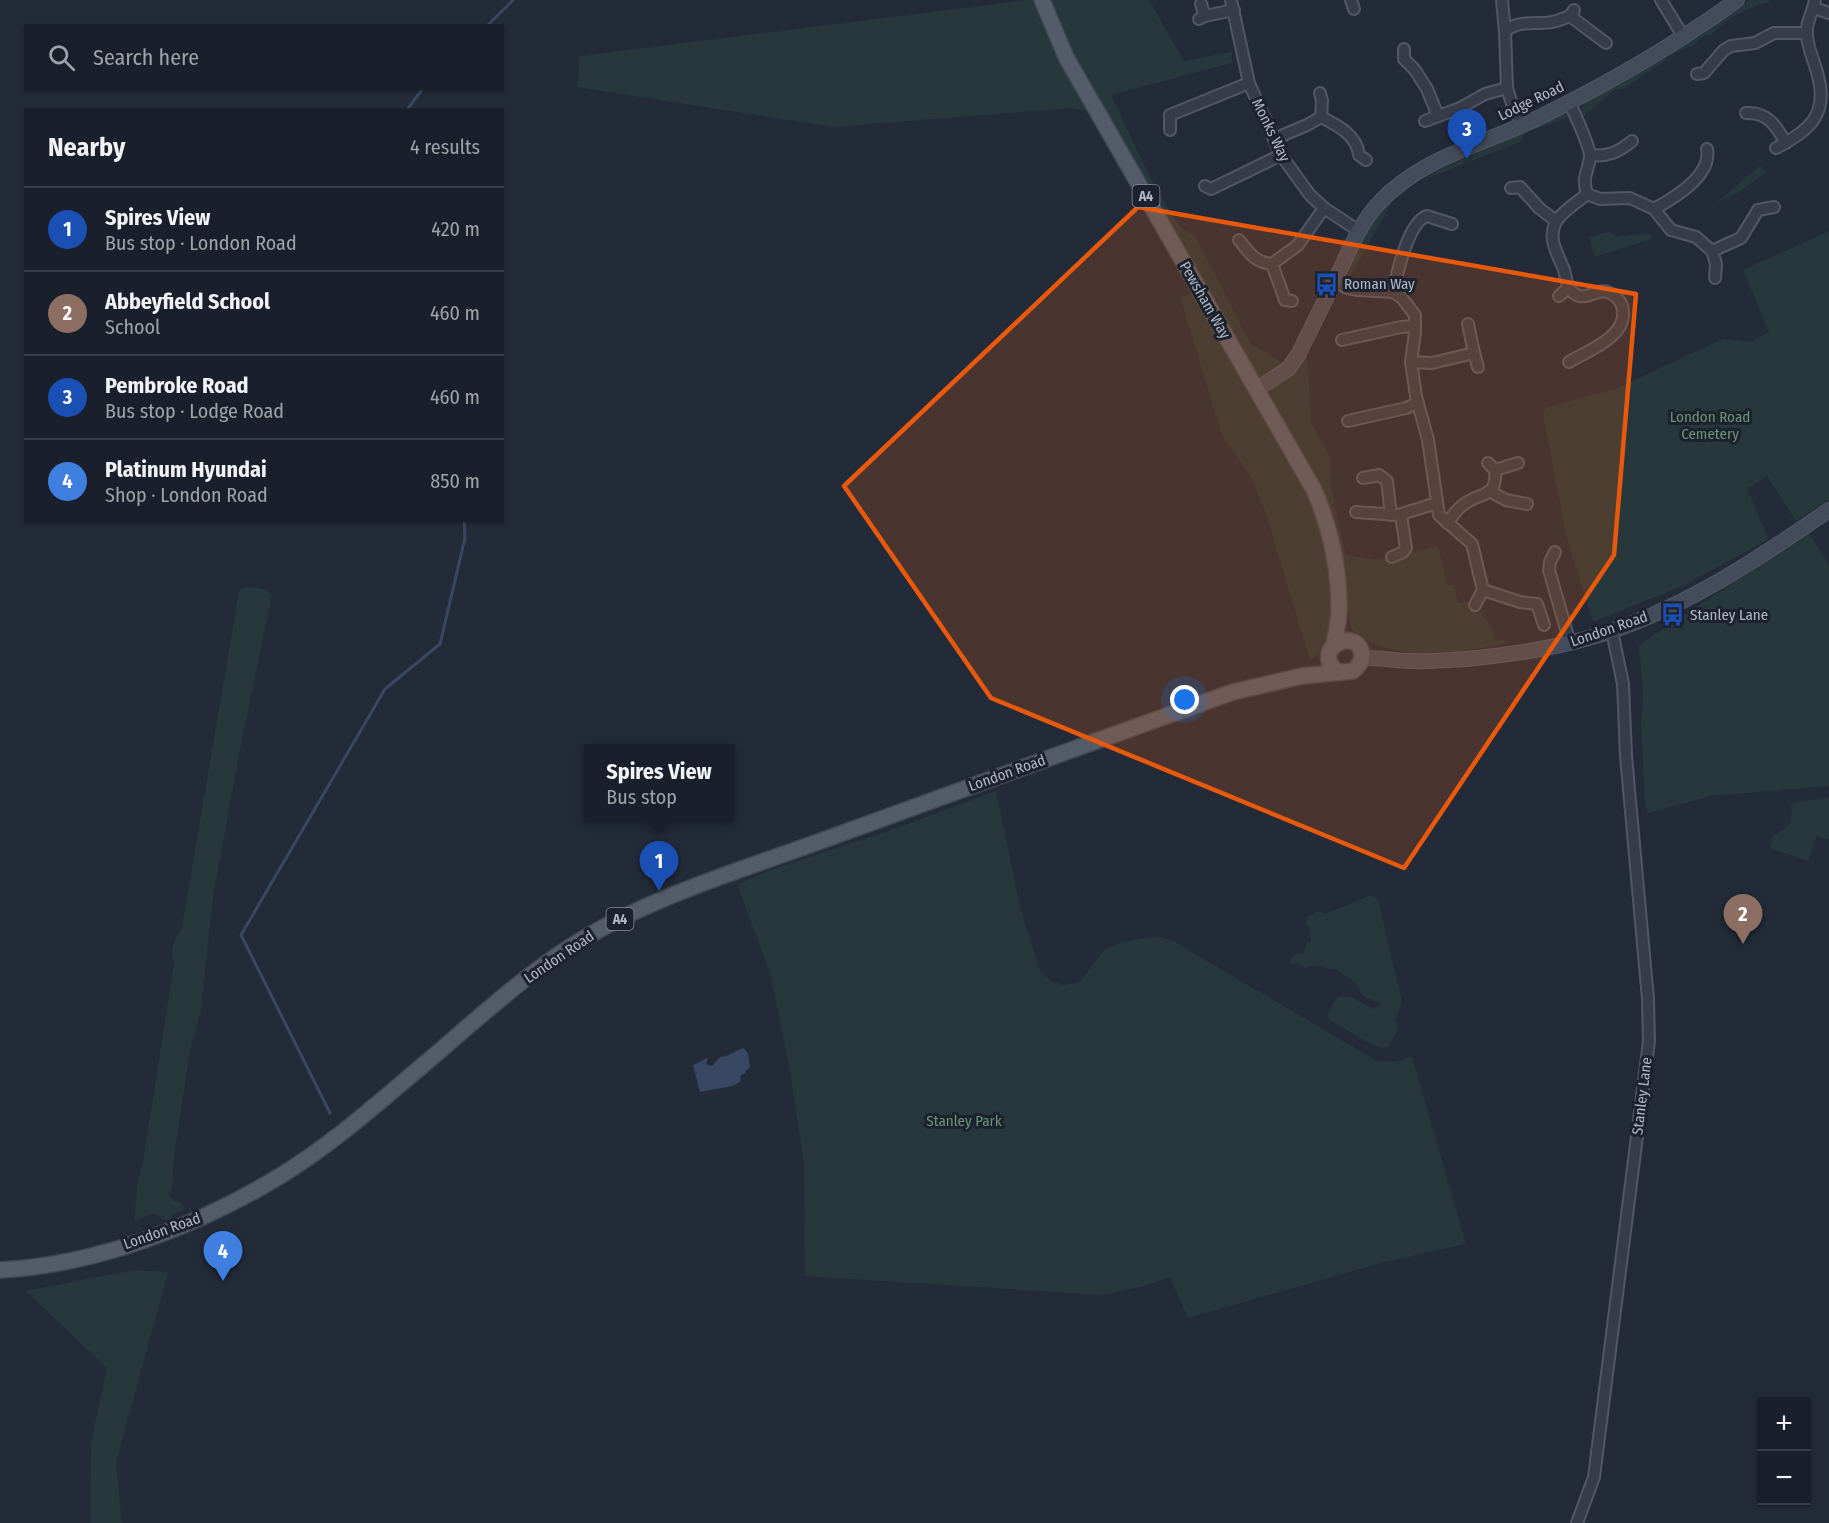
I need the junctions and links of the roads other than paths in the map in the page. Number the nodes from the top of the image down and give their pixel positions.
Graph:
1 (1041, 0) edge
2 (1502, 0) edge
3 (1662, 0) edge
4 (1737, 0) edge
5 (1201, 4) dead end
6 (1814, 4) edge
7 (1232, 5) edge
8 (1829, 13) edge
9 (1505, 32) junction
10 (1806, 33) junction
11 (1683, 36) junction
12 (1599, 42) dead end
13 (1404, 48) dead end
14 (1702, 75) dead end
15 (1249, 83) junction
16 (1507, 88) junction
17 (1320, 93) dead end
18 (1569, 102) junction
19 (1824, 111) edge
20 (1746, 113) dead end
21 (1438, 116) junction
22 (1321, 117) junction
23 (1425, 121) dead end
24 (1522, 125) junction
25 (1170, 130) dead end
26 (1274, 139) junction
27 (1632, 141) dead end
28 (1707, 149) dead end
29 (1281, 155) junction
30 (1590, 155) junction
31 (1360, 157) dead end
32 (1519, 185) dead end
33 (1210, 191) dead end
34 (1587, 194) junction
35 (1774, 207) dead end
36 (1324, 208) junction
37 (1653, 209) junction
38 (1448, 220) dead end
39 (1556, 221) junction
40 (1359, 231) junction
41 (1243, 242) dead end
42 (1712, 251) junction
43 (1272, 264) junction
44 (1715, 278) dead end
45 (1335, 281) junction
46 (1568, 288) junction
47 (1393, 292) junction
48 (1559, 296) dead end
49 (1286, 301) dead end
50 (1468, 324) dead end
51 (1415, 326) junction
52 (1342, 340) dead end
53 (1474, 353) junction
54 (1411, 362) junction
55 (1569, 362) dead end
56 (1478, 367) dead end
57 (1257, 389) junction
58 (1418, 403) junction
59 (1348, 422) dead end
60 (1518, 463) dead end
61 (1363, 478) dead end
62 (1489, 491) junction
63 (1437, 503) junction
64 (1527, 504) dead end
65 (1829, 510) edge
66 (1396, 515) junction
67 (1364, 516) dead end
68 (1447, 523) junction
69 (1555, 552) dead end
70 (1392, 556) dead end
71 (1483, 590) junction
72 (1475, 605) dead end
73 (1339, 609) junction
74 (1544, 625) dead end
75 (1612, 631) junction
76 (1353, 642) junction
77 (1570, 643) junction
78 (1334, 658) junction
79 (1362, 658) junction
80 (0, 1270) edge
81 (1577, 1523) edge

1 - 57 main road, Pewsham Way / A4
2 - 9 street
3 - 11 street
4 - 11 street, Lodge Road
5 - 7 street
6 - 8 street
6 - 10 street
7 - 15 street, Monks Way
9 - 12 street
9 - 16 street
10 - 14 street
10 - 19 street
11 - 18 street, Lodge Road
13 - 21 street
15 - 25 street
15 - 26 street, Monks Way
16 - 21 street
16 - 24 street
17 - 22 street
18 - 24 street, Lodge Road
18 - 30 street
19 - 20 street
21 - 23 street
22 - 26 street
22 - 31 street
24 - 40 street, Lodge Road
26 - 29 street, Monks Way
27 - 30 street
28 - 37 street
29 - 33 street
29 - 36 street, Monks Way
30 - 34 street
32 - 39 street
34 - 37 street
34 - 39 street
35 - 42 street
36 - 40 street, Monks Way
36 - 43 street
37 - 42 street
38 - 47 street
39 - 46 street
40 - 45 street, Lodge Road
41 - 43 street
42 - 44 street
43 - 49 street
45 - 47 street
45 - 57 street, Lodge Road
46 - 48 street
46 - 55 street
47 - 51 street
50 - 53 street
51 - 52 street
51 - 54 street
53 - 54 street
53 - 56 street
54 - 58 street
57 - 73 main road, Pewsham Way / A4
58 - 59 street
58 - 63 street
60 - 62 street
61 - 66 street
62 - 64 street
62 - 68 street
63 - 66 street
63 - 68 street
65 - 75 street, London Road
66 - 67 street
66 - 70 street
68 - 71 street
69 - 77 street
71 - 72 street
71 - 74 street
73 - 76 main road, Pewsham Way / A4
73 - 78 main road, Pewsham Way / A4
75 - 77 street, London Road
75 - 81 street, Stanley Lane
76 - 78 main road, London Road / A4
76 - 79 main road, A4
77 - 79 street, London Road
78 - 79 main road, London Road / A4
78 - 80 main road, London Road / A4

